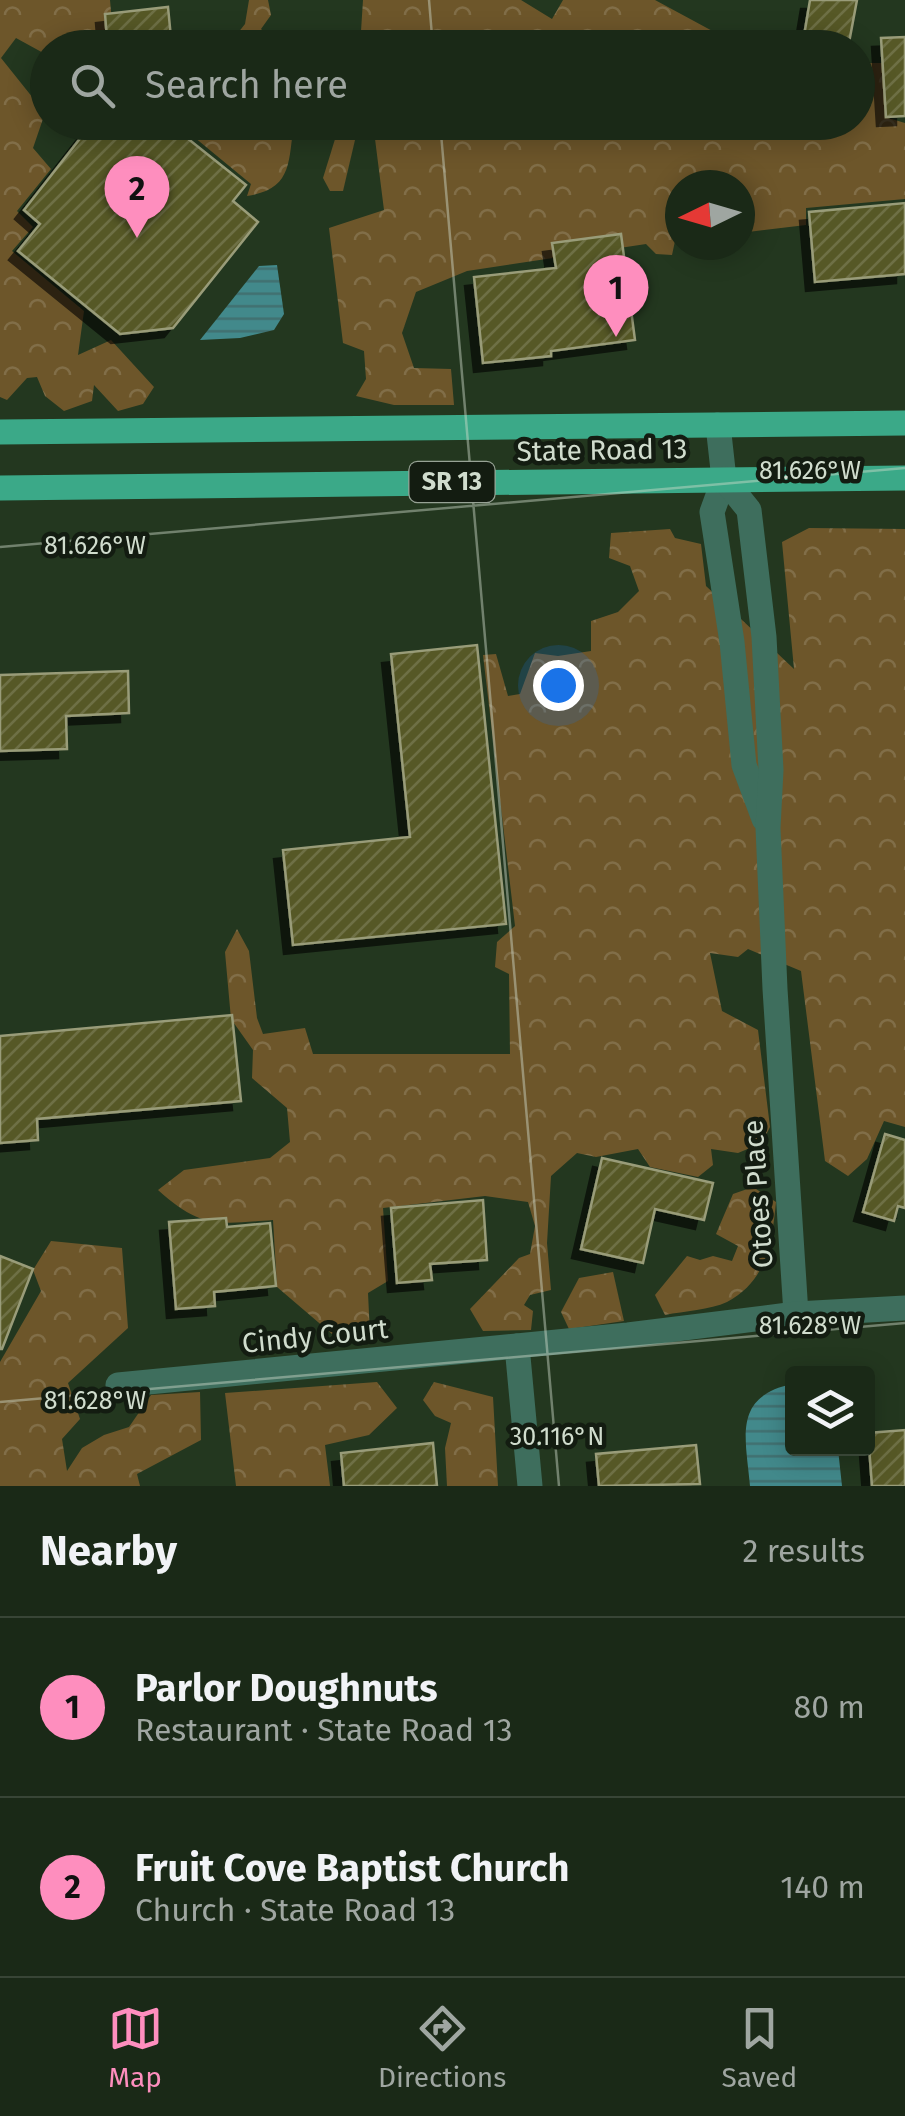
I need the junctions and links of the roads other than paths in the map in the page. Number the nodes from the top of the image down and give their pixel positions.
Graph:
1 (905, 424) edge
2 (718, 425) junction
3 (0, 432) edge
4 (905, 478) edge
5 (724, 479) junction
6 (0, 488) edge
7 (768, 828) junction
8 (905, 1308) edge
9 (796, 1314) junction
10 (517, 1346) junction
11 (118, 1385) dead end
12 (530, 1486) edge

1 - 2 main road, State Road 13 / SR 13
2 - 3 main road, State Road 13 / SR 13
2 - 5 street, Otoes Place
4 - 5 main road, State Road 13 / SR 13
5 - 6 main road, State Road 13 / SR 13
5 - 7 street, Otoes Place
5 - 7 street, Otoes Place
7 - 9 street, Otoes Place
8 - 9 street
9 - 10 street
10 - 11 street, Cindy Court
10 - 12 street

